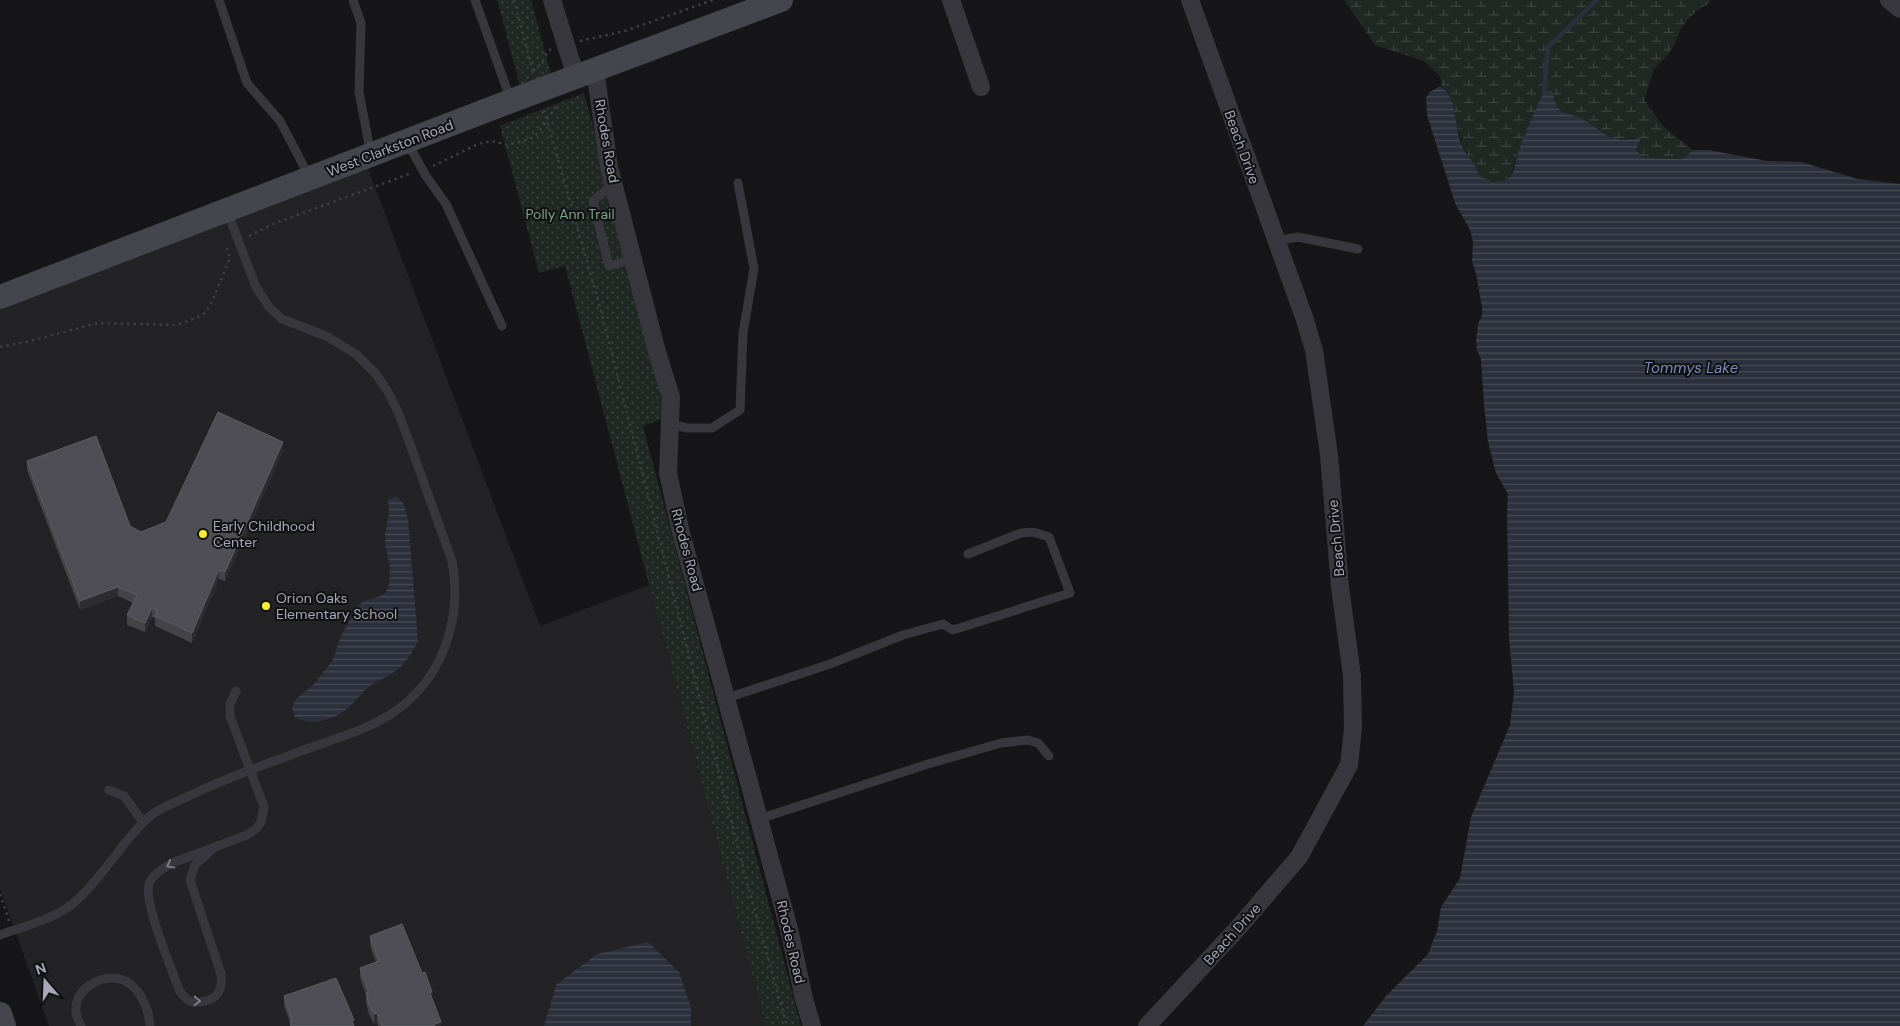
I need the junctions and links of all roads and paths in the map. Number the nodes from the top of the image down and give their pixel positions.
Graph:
1 (219, 0) edge
2 (353, 0) edge
3 (475, 0) edge
4 (514, 0) edge
5 (552, 0) edge
6 (712, 0) edge
7 (781, 0) edge
8 (951, 0) edge
9 (1190, 0) edge
10 (1890, 0) edge
11 (1900, 9) edge
12 (566, 44) junction
13 (586, 74) junction
14 (535, 80) junction
15 (981, 88) dead end
16 (511, 101) junction
17 (558, 104) dead end
18 (547, 121) junction
19 (407, 141) junction
20 (371, 155) junction
21 (422, 170) junction
22 (310, 178) junction
23 (738, 183) dead end
24 (614, 184) junction
25 (227, 210) junction
26 (238, 240) junction
27 (1276, 241) junction
28 (1358, 249) dead end
29 (633, 259) junction
30 (0, 297) edge
31 (502, 326) dead end
32 (0, 347) edge
33 (670, 424) junction
34 (968, 554) dead end
35 (236, 691) dead end
36 (726, 698) junction
37 (1048, 756) dead end
38 (250, 769) junction
39 (109, 790) dead end
40 (759, 818) junction
41 (143, 822) junction
42 (215, 847) junction
43 (0, 894) edge
44 (12, 931) junction
45 (0, 935) edge
46 (0, 1014) edge
47 (4, 1026) edge
48 (81, 1026) edge
49 (150, 1026) edge
50 (786, 1026) edge
51 (812, 1026) edge
52 (1147, 1026) edge

1 - 22 lane
2 - 20 lane
3 - 16 lane
4 - 14 path
5 - 12 street, Rhodes Road
6 - 12 path
7 - 13 main road, West Clarkston Road
8 - 15 street
9 - 27 street, Beach Drive
10 - 11 street
12 - 13 street, Rhodes Road
12 - 14 path
13 - 14 main road, West Clarkston Road
13 - 24 street, Rhodes Road
14 - 16 main road, West Clarkston Road
14 - 18 path
16 - 19 main road, West Clarkston Road
17 - 18 path
18 - 21 path
18 - 50 path
19 - 20 main road, West Clarkston Road
19 - 21 lane
20 - 22 main road, West Clarkston Road
21 - 26 path
21 - 31 lane
22 - 25 main road, West Clarkston Road
23 - 33 lane
24 - 29 street, Rhodes Road
24 - 29 lane
25 - 26 lane
25 - 30 main road, West Clarkston Road
26 - 32 path
26 - 38 lane
27 - 28 lane
27 - 52 street, Beach Drive
29 - 33 street, Rhodes Road
33 - 36 street, Rhodes Road
34 - 36 lane
35 - 38 lane
36 - 40 street, Rhodes Road
37 - 40 lane
38 - 41 lane
38 - 42 lane
39 - 41 lane
40 - 51 street, Rhodes Road
41 - 44 lane
42 -> 42 lane
43 - 44 path
44 - 45 lane
46 - 47 main road
48 - 49 lane

